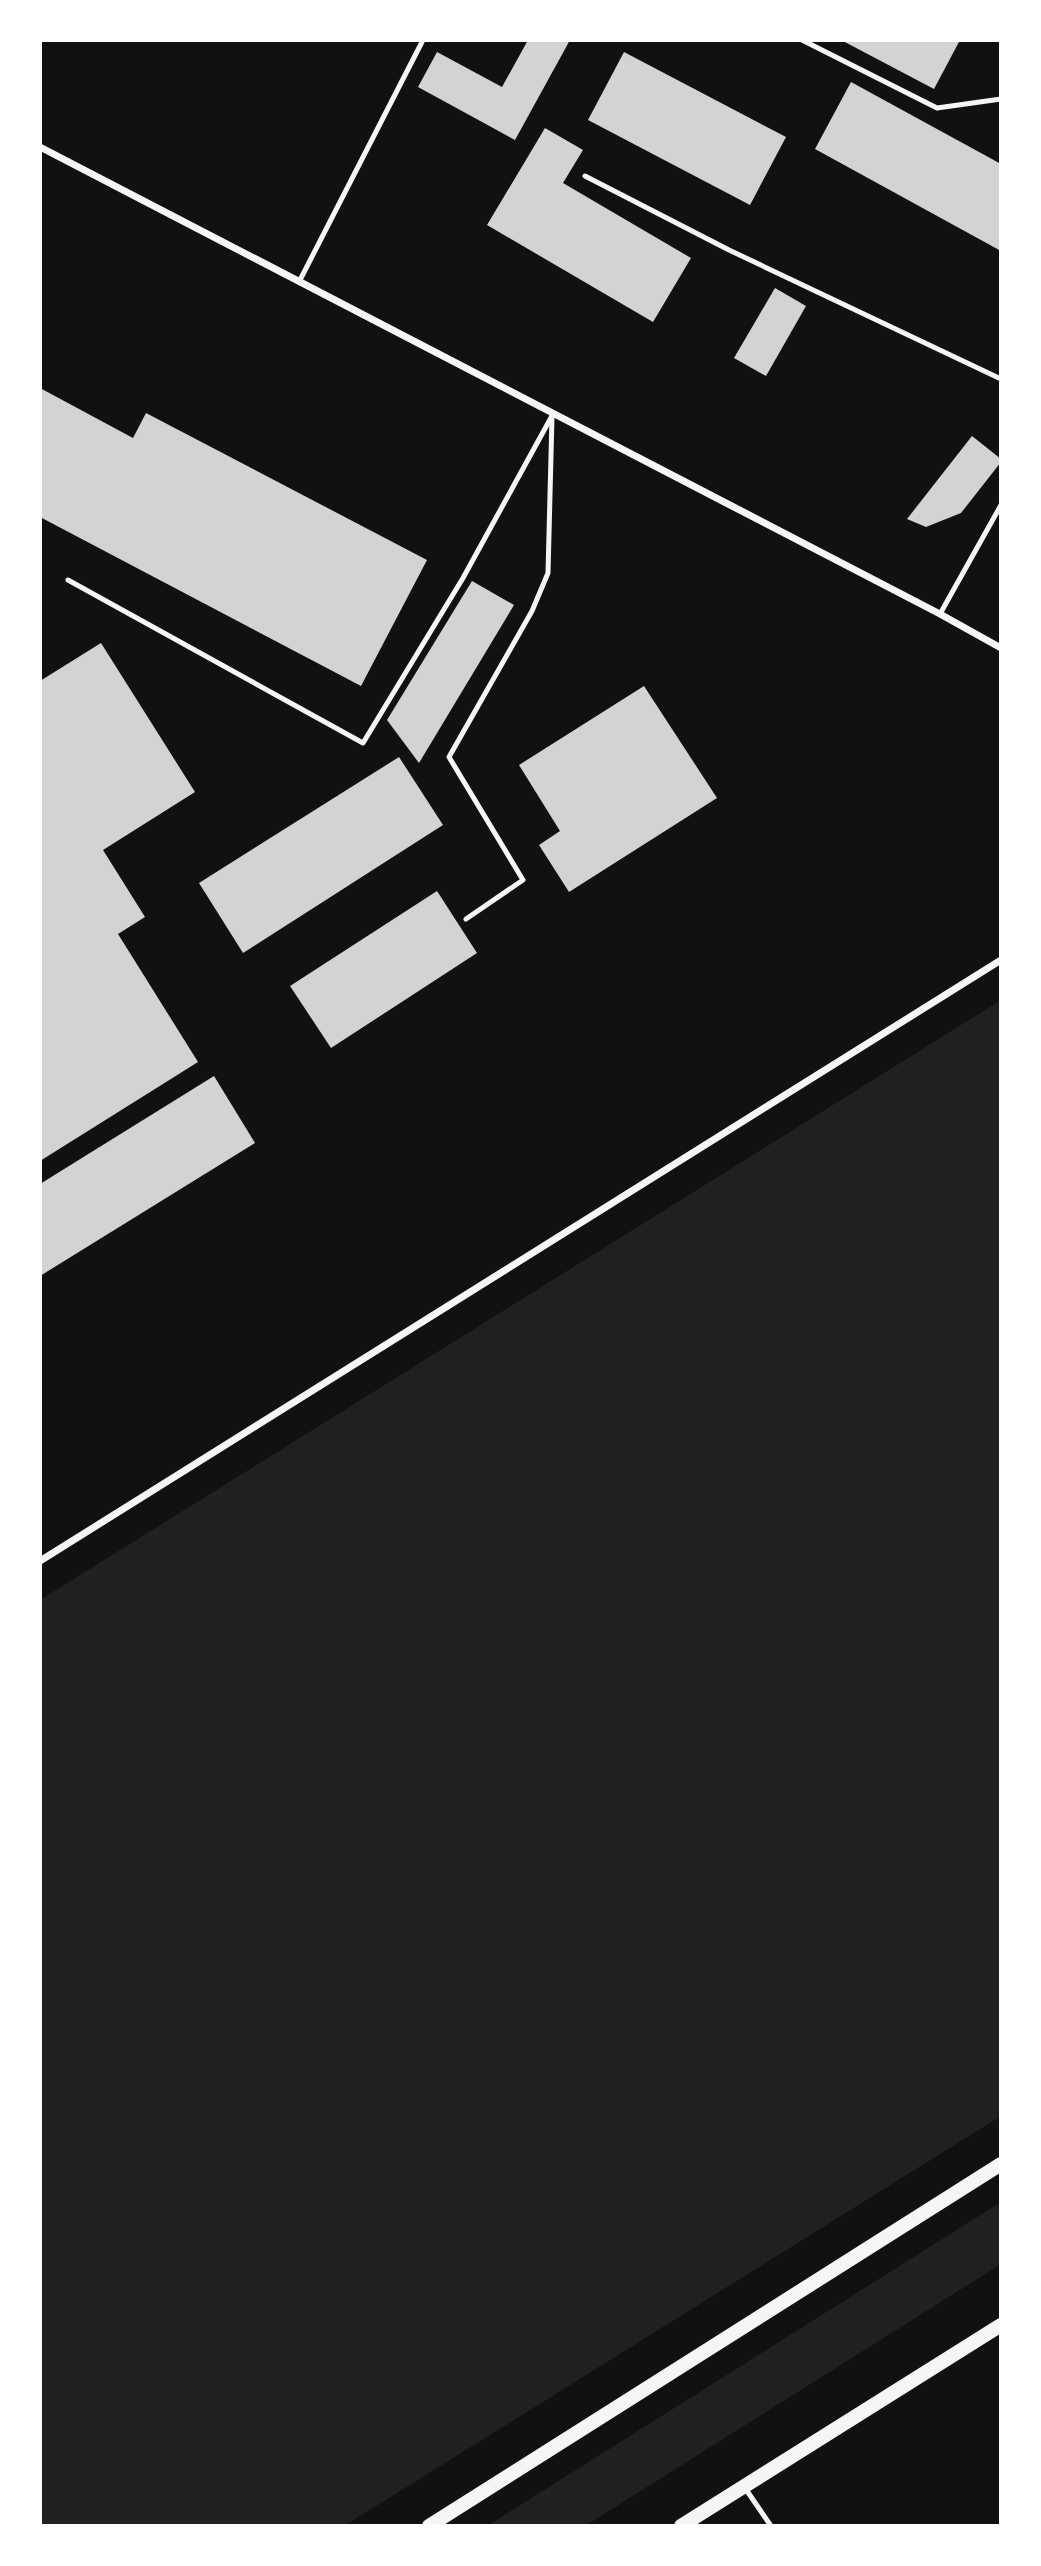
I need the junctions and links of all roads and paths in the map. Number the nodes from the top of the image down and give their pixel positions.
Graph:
1 (423, 40) edge
2 (802, 40) edge
3 (1001, 99) edge
4 (40, 148) edge
5 (584, 176) dead end
6 (299, 282) junction
7 (1001, 379) edge
8 (552, 414) junction
9 (1001, 505) edge
10 (68, 580) dead end
11 (940, 614) junction
12 (1001, 648) edge
13 (467, 919) dead end
14 (1001, 960) edge
15 (40, 1561) edge
16 (1001, 2164) edge
17 (1001, 2325) edge
18 (745, 2487) junction
19 (429, 2526) edge
20 (681, 2526) edge
21 (771, 2526) edge

1 - 6 lane
2 - 3 lane
4 - 6 street
5 - 7 lane
6 - 8 street
8 - 10 lane
8 - 11 street
8 - 13 lane
9 - 11 lane
11 - 12 street
14 - 15 street
16 - 19 main road
17 - 18 main road
18 - 20 main road
18 - 21 lane

